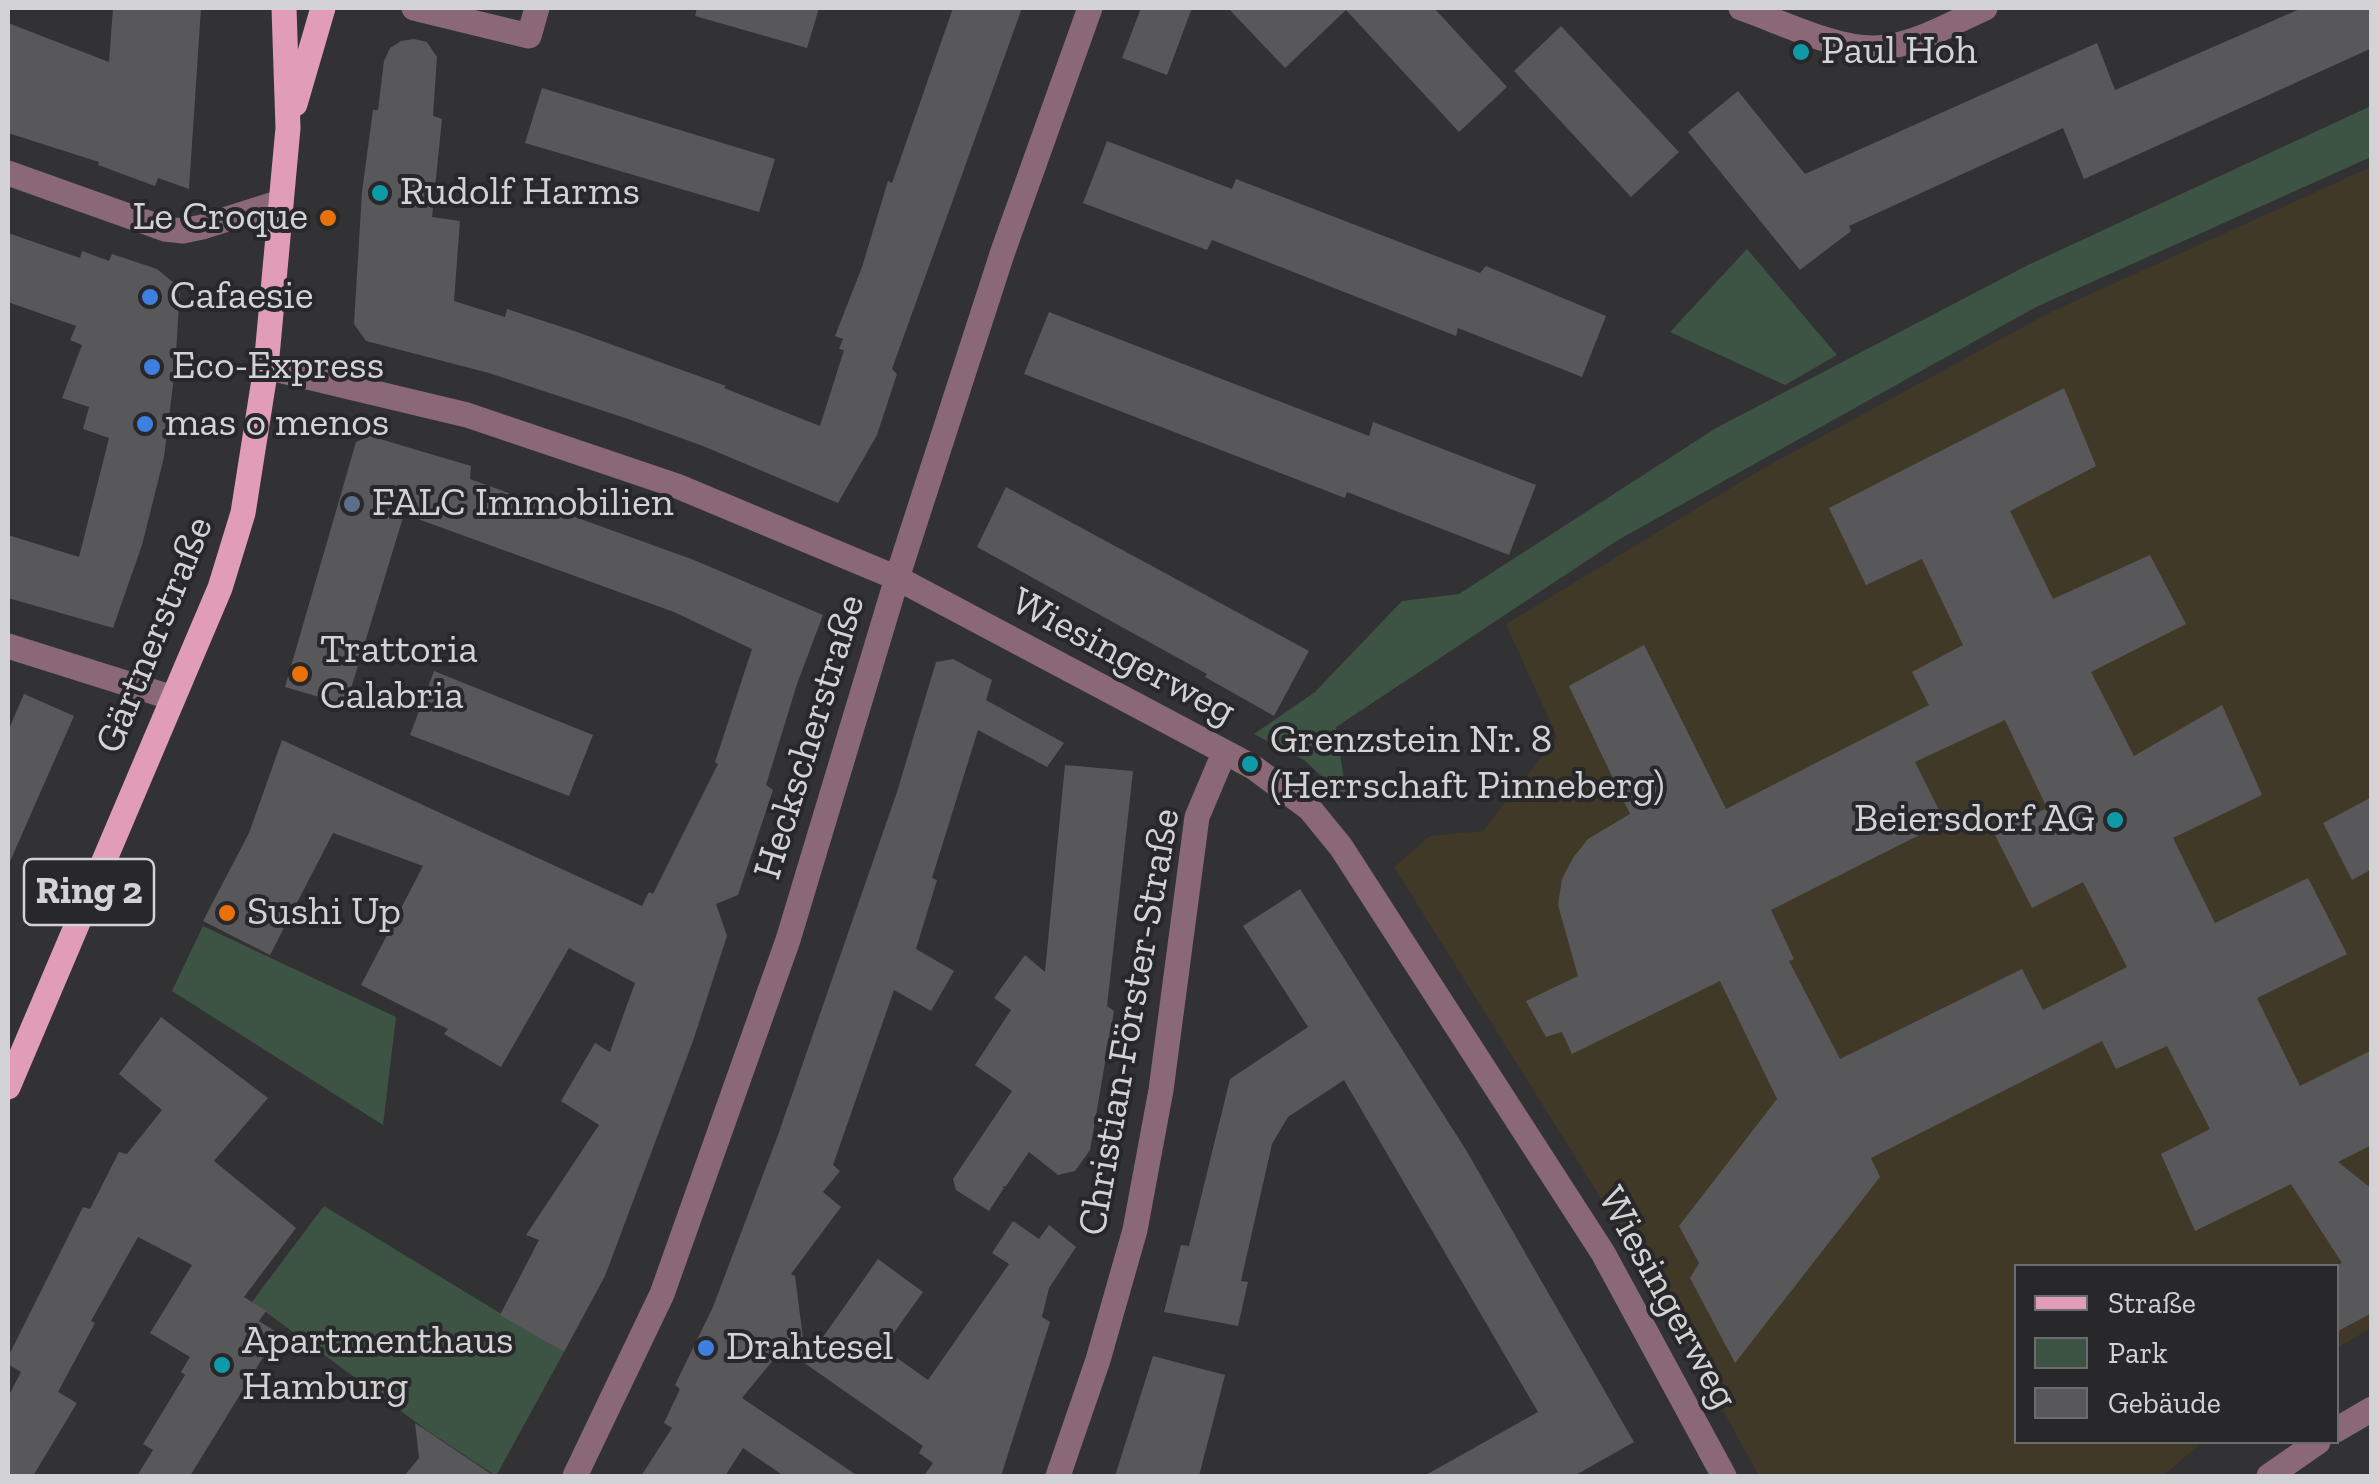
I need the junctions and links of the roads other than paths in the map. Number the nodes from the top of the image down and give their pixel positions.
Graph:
1 (284, 8) edge
2 (324, 8) edge
3 (414, 8) edge
4 (537, 8) edge
5 (1090, 8) edge
6 (1741, 8) edge
7 (1985, 8) edge
8 (288, 128) junction
9 (8, 172) edge
10 (281, 202) junction
11 (266, 367) junction
12 (897, 578) junction
13 (8, 646) edge
14 (173, 698) junction
15 (1224, 754) junction
16 (8, 1087) edge
17 (2372, 1409) edge
18 (2339, 1428) edge
19 (2315, 1444) edge
20 (575, 1476) edge
21 (1058, 1476) edge
22 (1724, 1476) edge
23 (2269, 1476) edge

1 - 8 main road, Gärtnerstraße / Ring 2
2 - 8 main road, Gärtnerstraße / Ring 2
3 - 4 street
5 - 12 street, Heckscherstraße
6 - 7 street
8 - 10 main road, Gärtnerstraße / Ring 2
9 - 10 street
10 - 11 main road, Gärtnerstraße / Ring 2
11 - 12 street, Wiesingerweg
11 - 14 main road, Gärtnerstraße / Ring 2
12 - 15 street, Wiesingerweg
12 - 20 street, Heckscherstraße
13 - 14 street
14 - 16 main road, Gärtnerstraße / Ring 2
15 - 21 street, Christian-Förster-Straße
15 - 22 street, Wiesingerweg
17 - 18 street
19 - 23 street

